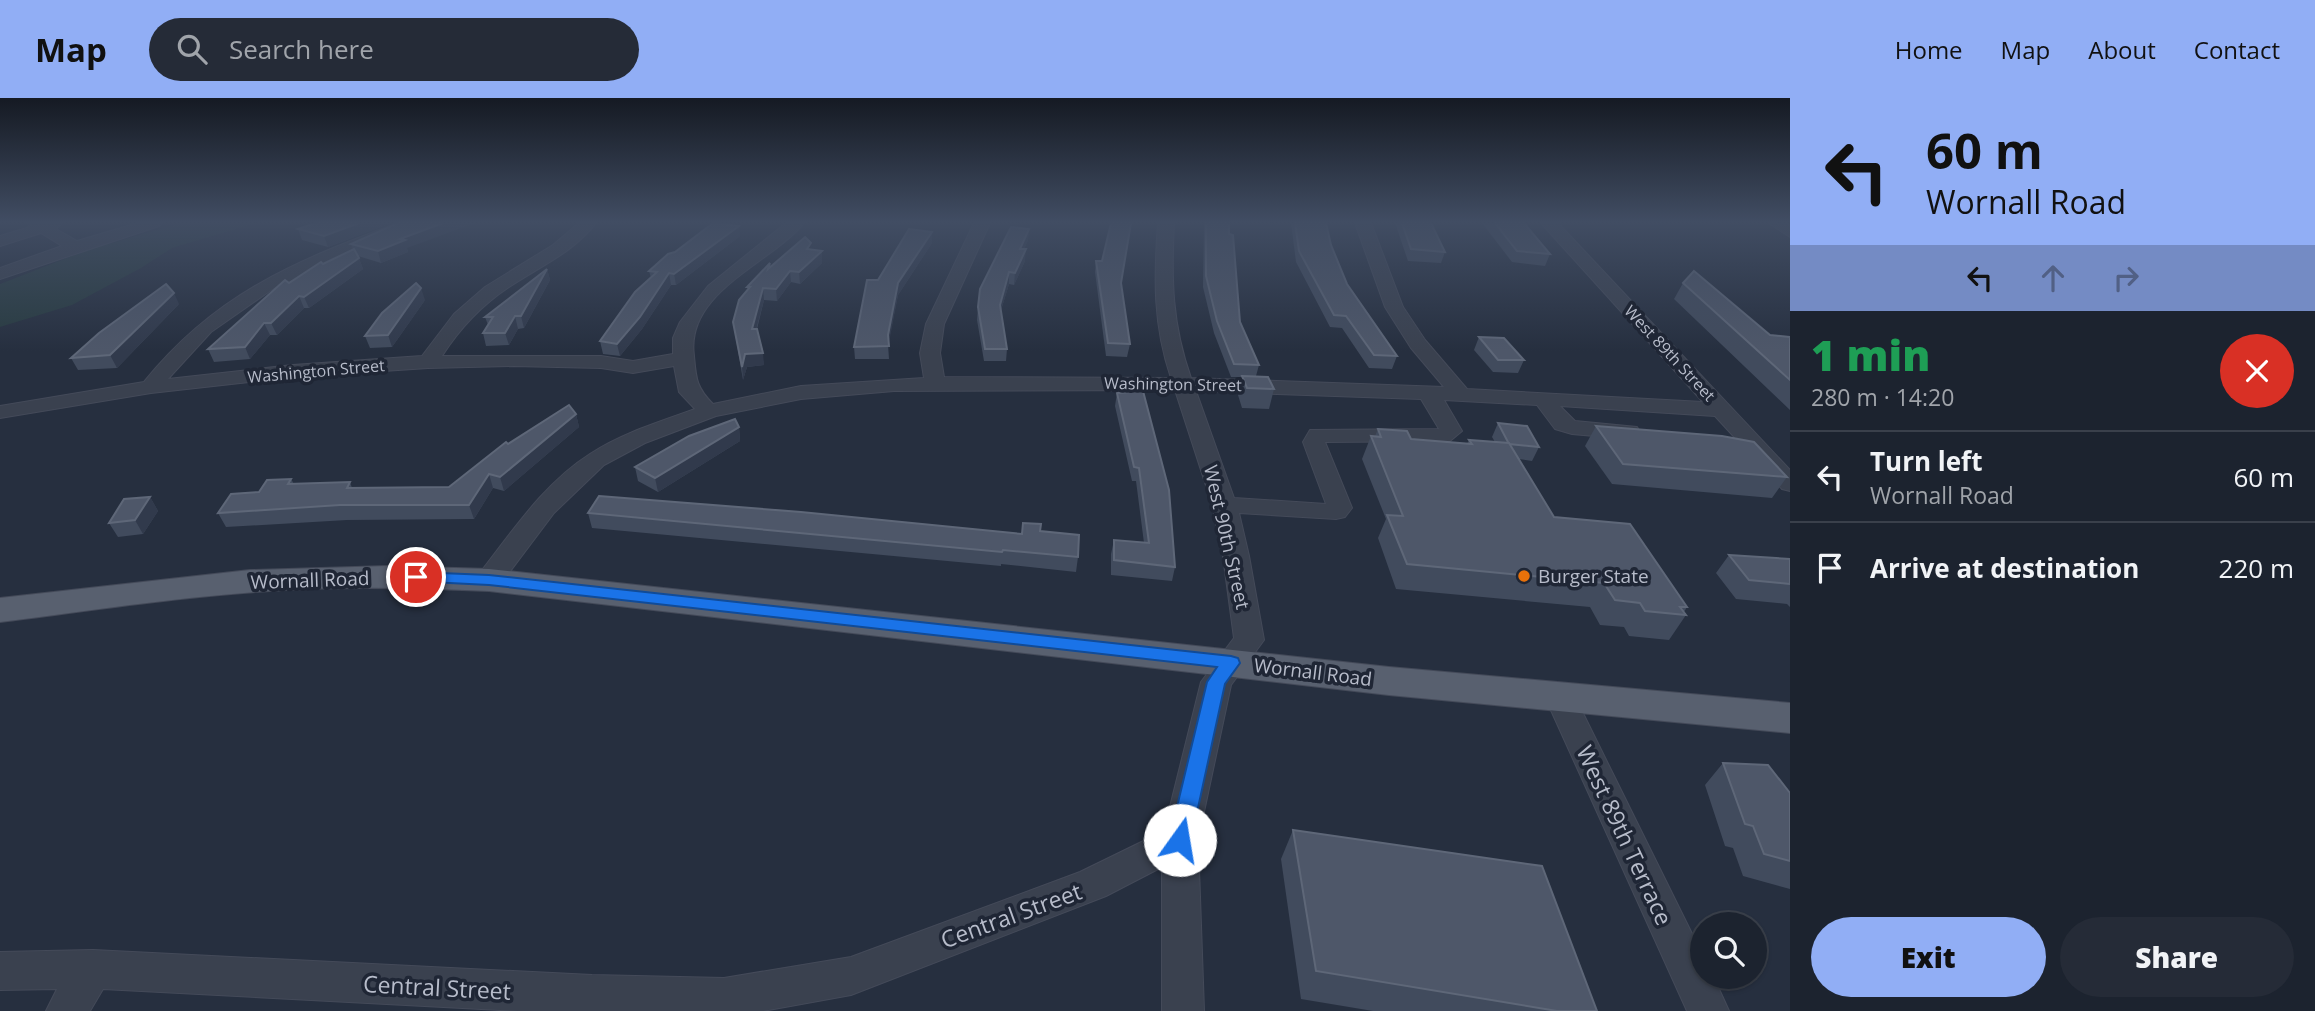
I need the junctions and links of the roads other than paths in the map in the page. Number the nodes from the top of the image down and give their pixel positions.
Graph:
1 (23, 266) edge
2 (306, 266) edge
3 (529, 266) edge
4 (746, 266) edge
5 (962, 266) edge
6 (1163, 266) edge
7 (1379, 266) edge
8 (1589, 266) edge
9 (0, 274) edge
10 (685, 358) junction
11 (428, 362) junction
12 (633, 367) junction
13 (935, 382) junction
14 (1182, 383) junction
15 (151, 387) junction
16 (1426, 391) junction
17 (689, 392) junction
18 (1460, 393) junction
19 (1543, 398) junction
20 (1723, 410) junction
21 (709, 411) junction
22 (0, 412) edge
23 (1652, 433) edge
24 (1726, 452) edge
25 (1764, 455) junction
26 (1790, 484) edge
27 (1224, 505) junction
28 (489, 580) junction
29 (0, 610) edge
30 (1231, 663) junction
31 (1560, 697) junction
32 (1790, 718) edge
33 (1180, 840) junction
34 (93, 969) junction
35 (0, 971) edge
36 (590, 1003) edge
37 (67, 1011) edge
38 (1183, 1011) edge
39 (1708, 1011) edge

1 - 9 street
2 - 15 street
3 - 11 street
4 - 10 street
5 - 13 street
6 - 14 street, West 90th Street
7 - 18 street
8 - 20 street, West 89th Street
10 - 12 street, Washington Street
10 - 17 street
11 - 12 street, Washington Street
11 - 15 street, Washington Street
12 - 17 street, Washington Street
13 - 14 street, Washington Street
13 - 21 street, Washington Street
14 - 16 street, Washington Street
14 - 27 street, West 90th Street
15 - 22 street, Washington Street
16 - 18 street, Washington Street
16 - 27 street
17 - 21 street, Washington Street
18 - 19 street, Washington Street
19 - 20 street, Washington Street
19 - 23 street
20 - 25 street, West 89th Street
21 - 28 street, Washington Street
24 - 25 street
25 - 26 street, West 89th Street
27 - 30 street, West 90th Street
28 - 29 main road, Wornall Road
28 - 30 main road, Wornall Road
30 - 31 main road, Wornall Road
30 - 33 street, West 90th Street
31 - 32 main road, Wornall Road
31 - 39 street, West 89th Terrace
33 - 36 street, Central Street
33 - 38 street, West 90th Street
34 - 35 street, Central Street
34 - 36 street, Central Street
34 - 37 street

